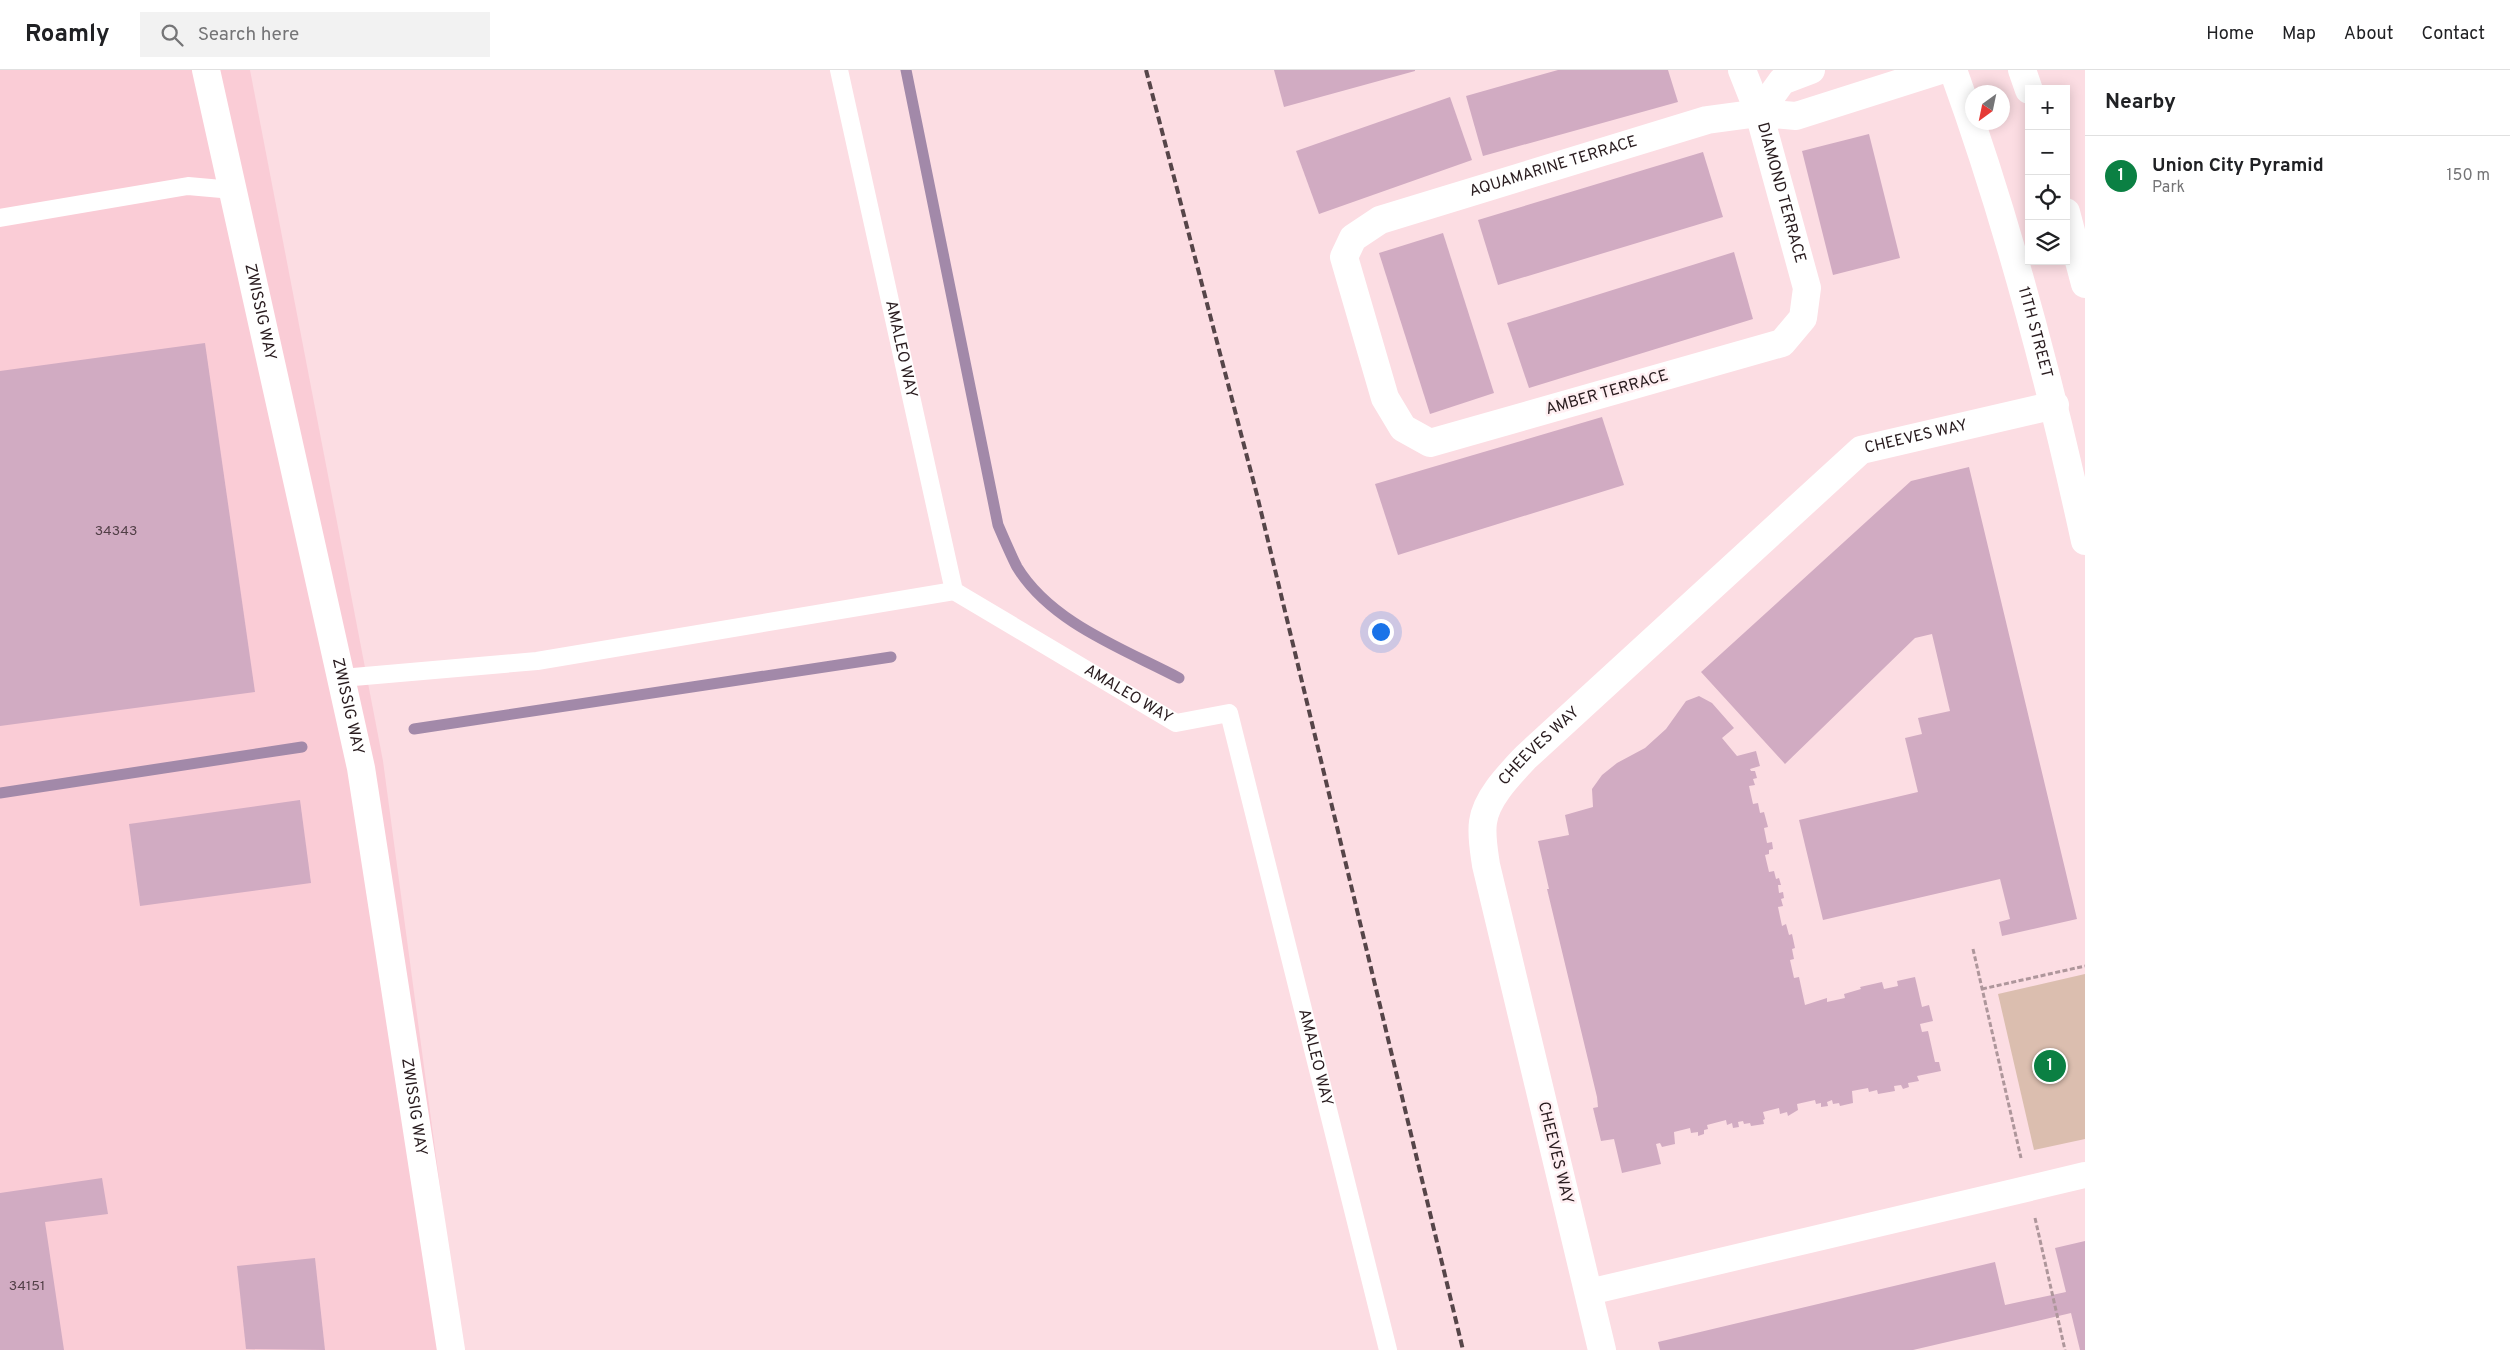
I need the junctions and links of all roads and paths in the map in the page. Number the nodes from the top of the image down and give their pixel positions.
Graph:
1 (206, 70) edge
2 (838, 70) edge
3 (1742, 70) edge
4 (1812, 70) edge
5 (1942, 70) edge
6 (1953, 70) edge
7 (2022, 70) edge
8 (2027, 85) edge
9 (1760, 113) junction
10 (233, 190) junction
11 (0, 218) edge
12 (2068, 220) edge
13 (2085, 284) edge
14 (1803, 318) joint
15 (2055, 405) junction
16 (1403, 428) joint
17 (2085, 541) edge
18 (954, 591) junction
19 (342, 678) junction
20 (1973, 949) dead end
21 (2085, 966) edge
22 (1982, 989) junction
23 (2085, 1175) edge
24 (2028, 1188) junction
25 (1589, 1292) junction
26 (451, 1350) edge
27 (1388, 1350) edge
28 (1602, 1350) edge
29 (2065, 1350) edge

1 - 10 street, ZWISSIG WAY
2 - 18 lane, AMALEO WAY
3 - 9 street, DIAMOND TERRACE
4 - 9 street
5 - 9 street, AQUAMARINE TERRACE
6 - 15 street, 11TH STREET
7 - 8 street
9 - 14 street, DIAMOND TERRACE
9 - 16 street, AQUAMARINE TERRACE
10 - 11 lane
10 - 19 street, ZWISSIG WAY
12 - 13 street
14 - 16 street, AMBER TERRACE
15 - 17 street, 11TH STREET
15 - 25 street, CHEEVES WAY
18 - 19 lane
18 - 27 lane, AMALEO WAY
19 - 26 street, ZWISSIG WAY
20 - 22 path
21 - 22 path
22 - 24 path
23 - 24 street
24 - 25 street
24 - 29 path
25 - 28 street, CHEEVES WAY

